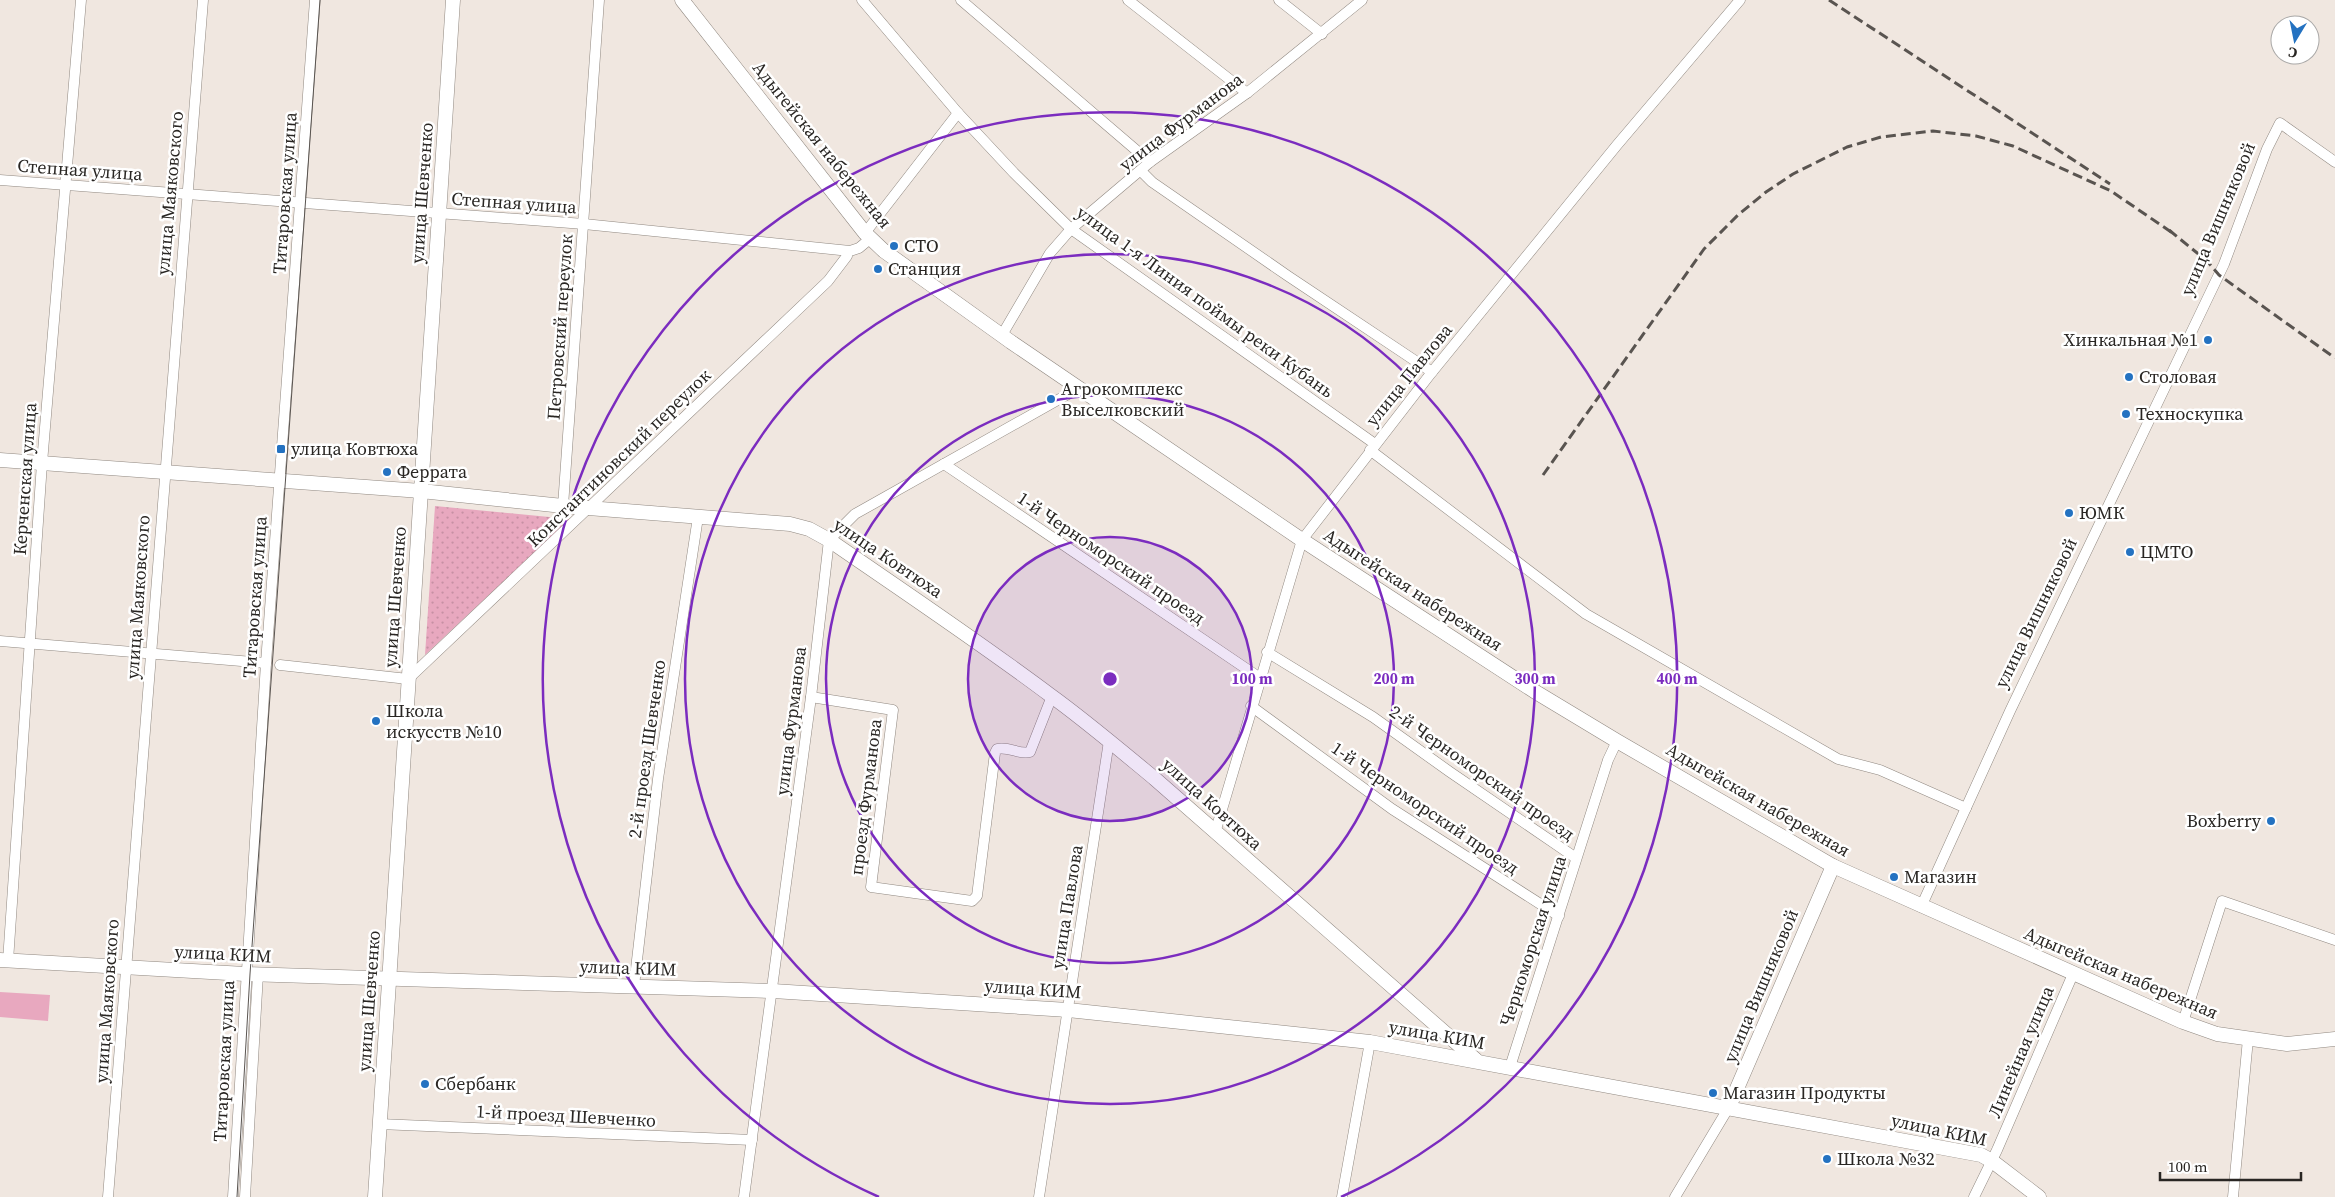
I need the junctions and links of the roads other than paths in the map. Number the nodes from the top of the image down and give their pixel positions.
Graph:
1 (81, 0) edge
2 (202, 0) edge
3 (315, 0) edge
4 (453, 0) edge
5 (599, 0) edge
6 (682, 0) edge
7 (862, 0) edge
8 (961, 0) edge
9 (1128, 0) edge
10 (1279, 0) edge
11 (1362, 0) edge
12 (1740, 0) edge
13 (1322, 34) junction
14 (1247, 93) junction
15 (958, 113) junction
16 (1150, 162) junction
17 (2335, 162) edge
18 (1141, 171) junction
19 (0, 180) edge
20 (65, 184) junction
21 (186, 195) junction
22 (300, 203) junction
23 (440, 214) junction
24 (584, 224) junction
25 (1072, 229) junction
26 (868, 236) junction
27 (847, 256) dead end
28 (1002, 335) junction
29 (1432, 372) junction
30 (1079, 388) junction
31 (1372, 447) junction
32 (0, 460) edge
33 (42, 463) junction
34 (944, 464) junction
35 (164, 472) junction
36 (280, 480) junction
37 (421, 491) junction
38 (563, 506) junction
39 (590, 508) junction
40 (698, 517) junction
41 (829, 540) junction
42 (1302, 540) junction
43 (0, 641) edge
44 (30, 643) junction
45 (151, 652) junction
46 (1268, 652) junction
47 (266, 663) junction
48 (280, 665) dead end
49 (1260, 678) junction
50 (408, 680) junction
51 (1052, 696) junction
52 (811, 697) junction
53 (1251, 706) junction
54 (1108, 741) junction
55 (1617, 741) junction
56 (1966, 808) junction
57 (1215, 833) junction
58 (1576, 858) junction
59 (1833, 866) junction
60 (1921, 907) junction
61 (1559, 916) junction
62 (2335, 940) edge
63 (4, 960) edge
64 (125, 967) junction
65 (252, 974) junction
66 (2073, 974) junction
67 (390, 978) junction
68 (634, 986) junction
69 (773, 992) junction
70 (1068, 1010) junction
71 (2183, 1022) junction
72 (2248, 1039) junction
73 (2335, 1039) edge
74 (1370, 1042) junction
75 (2296, 1044) junction
76 (2335, 1046) edge
77 (1477, 1061) junction
78 (1510, 1067) junction
79 (1729, 1107) junction
80 (379, 1124) junction
81 (752, 1140) junction
82 (1992, 1161) junction
83 (108, 1197) edge
84 (233, 1197) edge
85 (245, 1197) edge
86 (375, 1197) edge
87 (744, 1197) edge
88 (1039, 1197) edge
89 (1342, 1197) edge
90 (1675, 1197) edge
91 (1974, 1197) edge
92 (2038, 1197) edge
93 (2233, 1197) edge

1 - 20 street, Керченская улица
2 - 21 street, улица Маяковского
3 - 22 street, Титаровская улица
4 - 23 street, улица Шевченко
5 - 24 street, Петровский переулок
6 - 26 street, Адыгейская набережная
7 - 15 street, улица 1-я Линия поймы реки Кубань
8 - 16 street
9 - 14 street
10 - 13 street
11 - 13 street, улица Фурманова
12 - 29 street, улица Павлова
13 - 14 street, улица Фурманова
14 - 16 street, улица Фурманова
15 - 25 street, улица 1-я Линия поймы реки Кубань
15 - 26 street
16 - 18 street, улица Фурманова
17 - 56 street, улица Вишняковой
18 - 25 street, улица Фурманова
18 - 29 street
19 - 20 street, Степная улица
20 - 21 street, Степная улица
20 - 33 street, Керченская улица
21 - 22 street, Степная улица
21 - 35 street, улица Маяковского
22 - 23 street, Степная улица
22 - 36 street, Титаровская улица
23 - 24 street, Степная улица
23 - 37 street, улица Шевченко
24 - 26 street, Степная улица
24 - 38 street, Петровский переулок
25 - 28 street, улица Фурманова
25 - 31 street, улица 1-я Линия поймы реки Кубань
26 - 28 street, Адыгейская набережная
27 - 39 street, Константиновский переулок
28 - 30 street, Адыгейская набережная
29 - 31 street, улица Павлова
30 - 34 street
30 - 42 street, Адыгейская набережная
31 - 42 street, улица Павлова
31 - 56 street, улица 1-я Линия поймы реки Кубань
32 - 33 street, улица Ковтюха
33 - 35 street, улица Ковтюха
33 - 44 street, Керченская улица
34 - 41 street
34 - 49 street, 1-й Черноморский проезд
35 - 36 street, улица Ковтюха
35 - 45 street, улица Маяковского
36 - 37 street, улица Ковтюха
36 - 47 street, Титаровская улица
37 - 38 street, улица Ковтюха
37 - 50 street, улица Шевченко
38 - 39 street, улица Ковтюха
39 - 40 street, улица Ковтюха
39 - 50 street, Константиновский переулок
40 - 41 street, улица Ковтюха
40 - 68 street, 2-й проезд Шевченко
41 - 51 street, улица Ковтюха
41 - 52 street, улица Фурманова
42 - 46 street, улица Павлова
42 - 55 street, Адыгейская набережная
43 - 44 street
44 - 45 street
44 - 63 street, Керченская улица
45 - 47 street
45 - 64 street, улица Маяковского
46 - 49 street, улица Павлова
46 - 58 street, 2-й Черноморский проезд
47 - 65 street, Титаровская улица
48 - 50 street
49 - 53 street, улица Павлова
50 - 67 street, улица Шевченко
51 - 52 street, проезд Фурманова
51 - 54 street, улица Ковтюха
52 - 69 street, улица Фурманова
53 - 57 street, улица Павлова
53 - 61 street, 1-й Черноморский проезд
54 - 57 street, улица Ковтюха
54 - 70 street, улица Павлова
55 - 58 street, Черноморская улица
55 - 59 street, Адыгейская набережная
56 - 60 street, улица Вишняковой
57 - 77 street, улица Ковтюха
58 - 61 street, Черноморская улица
59 - 60 street, Адыгейская набережная
59 - 79 street, улица Вишняковой
60 - 66 street, Адыгейская набережная
61 - 78 street, Черноморская улица
62 - 71 street
63 - 64 street, улица КИМ
64 - 65 street, улица КИМ
64 - 83 street, улица Маяковского
65 - 67 street, улица КИМ
65 - 84 street, Титаровская улица
65 - 85 street, Титаровская улица
66 - 71 street, Адыгейская набережная
66 - 82 street, Линейная улица
67 - 68 street, улица КИМ
67 - 80 street, улица Шевченко
68 - 69 street, улица КИМ
69 - 70 street, улица КИМ
69 - 81 street, улица Фурманова
70 - 74 street, улица КИМ
70 - 88 street, улица Павлова
71 - 72 street, Адыгейская набережная
72 - 75 street, Адыгейская набережная
72 - 93 street
73 - 75 street, Адыгейская набережная
74 - 77 street, улица КИМ
74 - 89 street
75 - 76 street
77 - 78 street, улица КИМ
78 - 79 street, улица КИМ
79 - 82 street, улица КИМ
79 - 90 street, улица Вишняковой
80 - 81 street, 1-й проезд Шевченко
80 - 86 street, улица Шевченко
81 - 87 street, улица Фурманова
82 - 91 street, Линейная улица
82 - 92 street, улица КИМ

